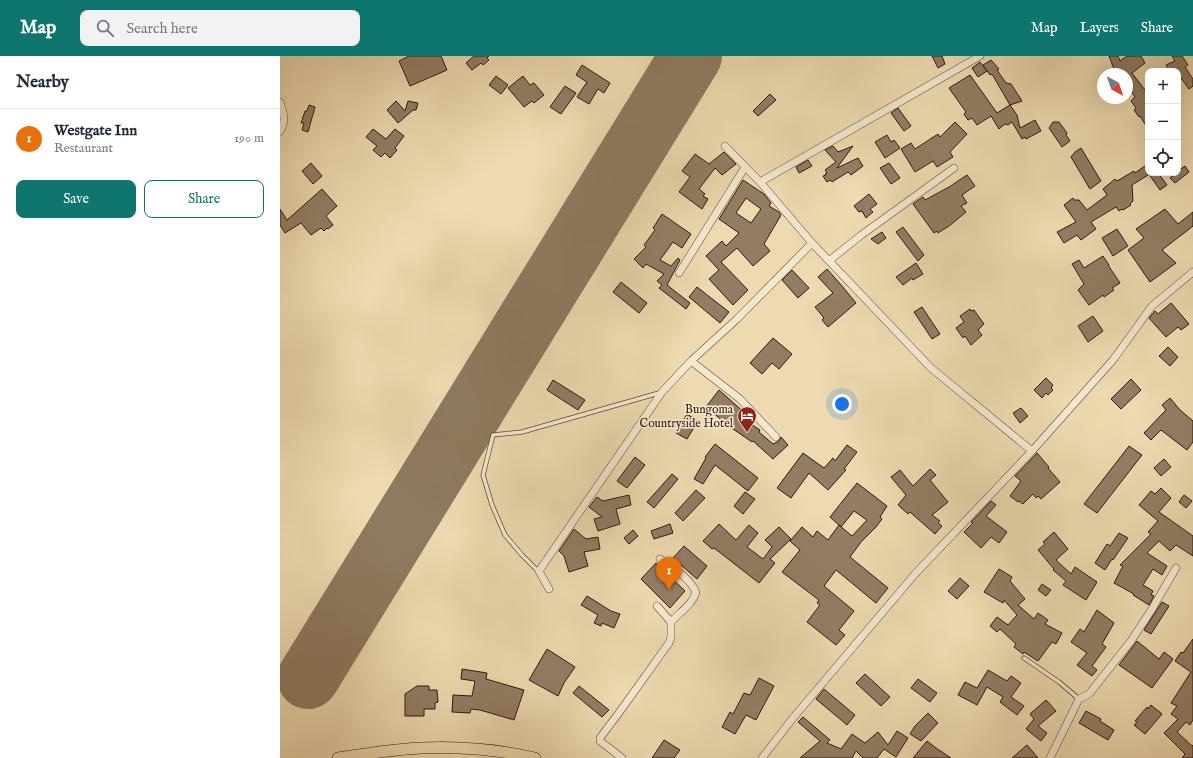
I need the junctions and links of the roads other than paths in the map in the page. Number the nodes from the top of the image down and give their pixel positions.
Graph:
1 (980, 56) edge
2 (280, 102) edge
3 (280, 131) edge
4 (725, 146) dead end
5 (745, 166) junction
6 (954, 168) dead end
7 (760, 182) junction
8 (812, 243) junction
9 (830, 260) junction
10 (679, 272) dead end
11 (1193, 272) edge
12 (691, 361) junction
13 (662, 392) junction
14 (776, 437) dead end
15 (1032, 451) junction
16 (660, 559) dead end
17 (1176, 568) dead end
18 (539, 571) junction
19 (549, 589) dead end
20 (657, 606) dead end
21 (671, 622) junction
22 (1024, 658) dead end
23 (1079, 699) junction
24 (338, 758) edge
25 (535, 758) edge
26 (622, 758) edge
27 (762, 758) edge
28 (1050, 758) edge

1 - 7 street
2 - 3 street
4 - 5 street
5 - 7 street
5 - 10 street
6 - 9 street
7 - 8 street
8 - 9 street
8 - 12 street
9 - 15 street
11 - 15 street
12 - 13 street
12 - 14 street
13 - 18 street
13 - 18 lane
15 - 27 street
16 - 21 street
17 - 23 street
18 - 19 street
20 - 21 street
21 - 26 street
22 - 23 lane
23 - 28 street
24 - 25 main road

